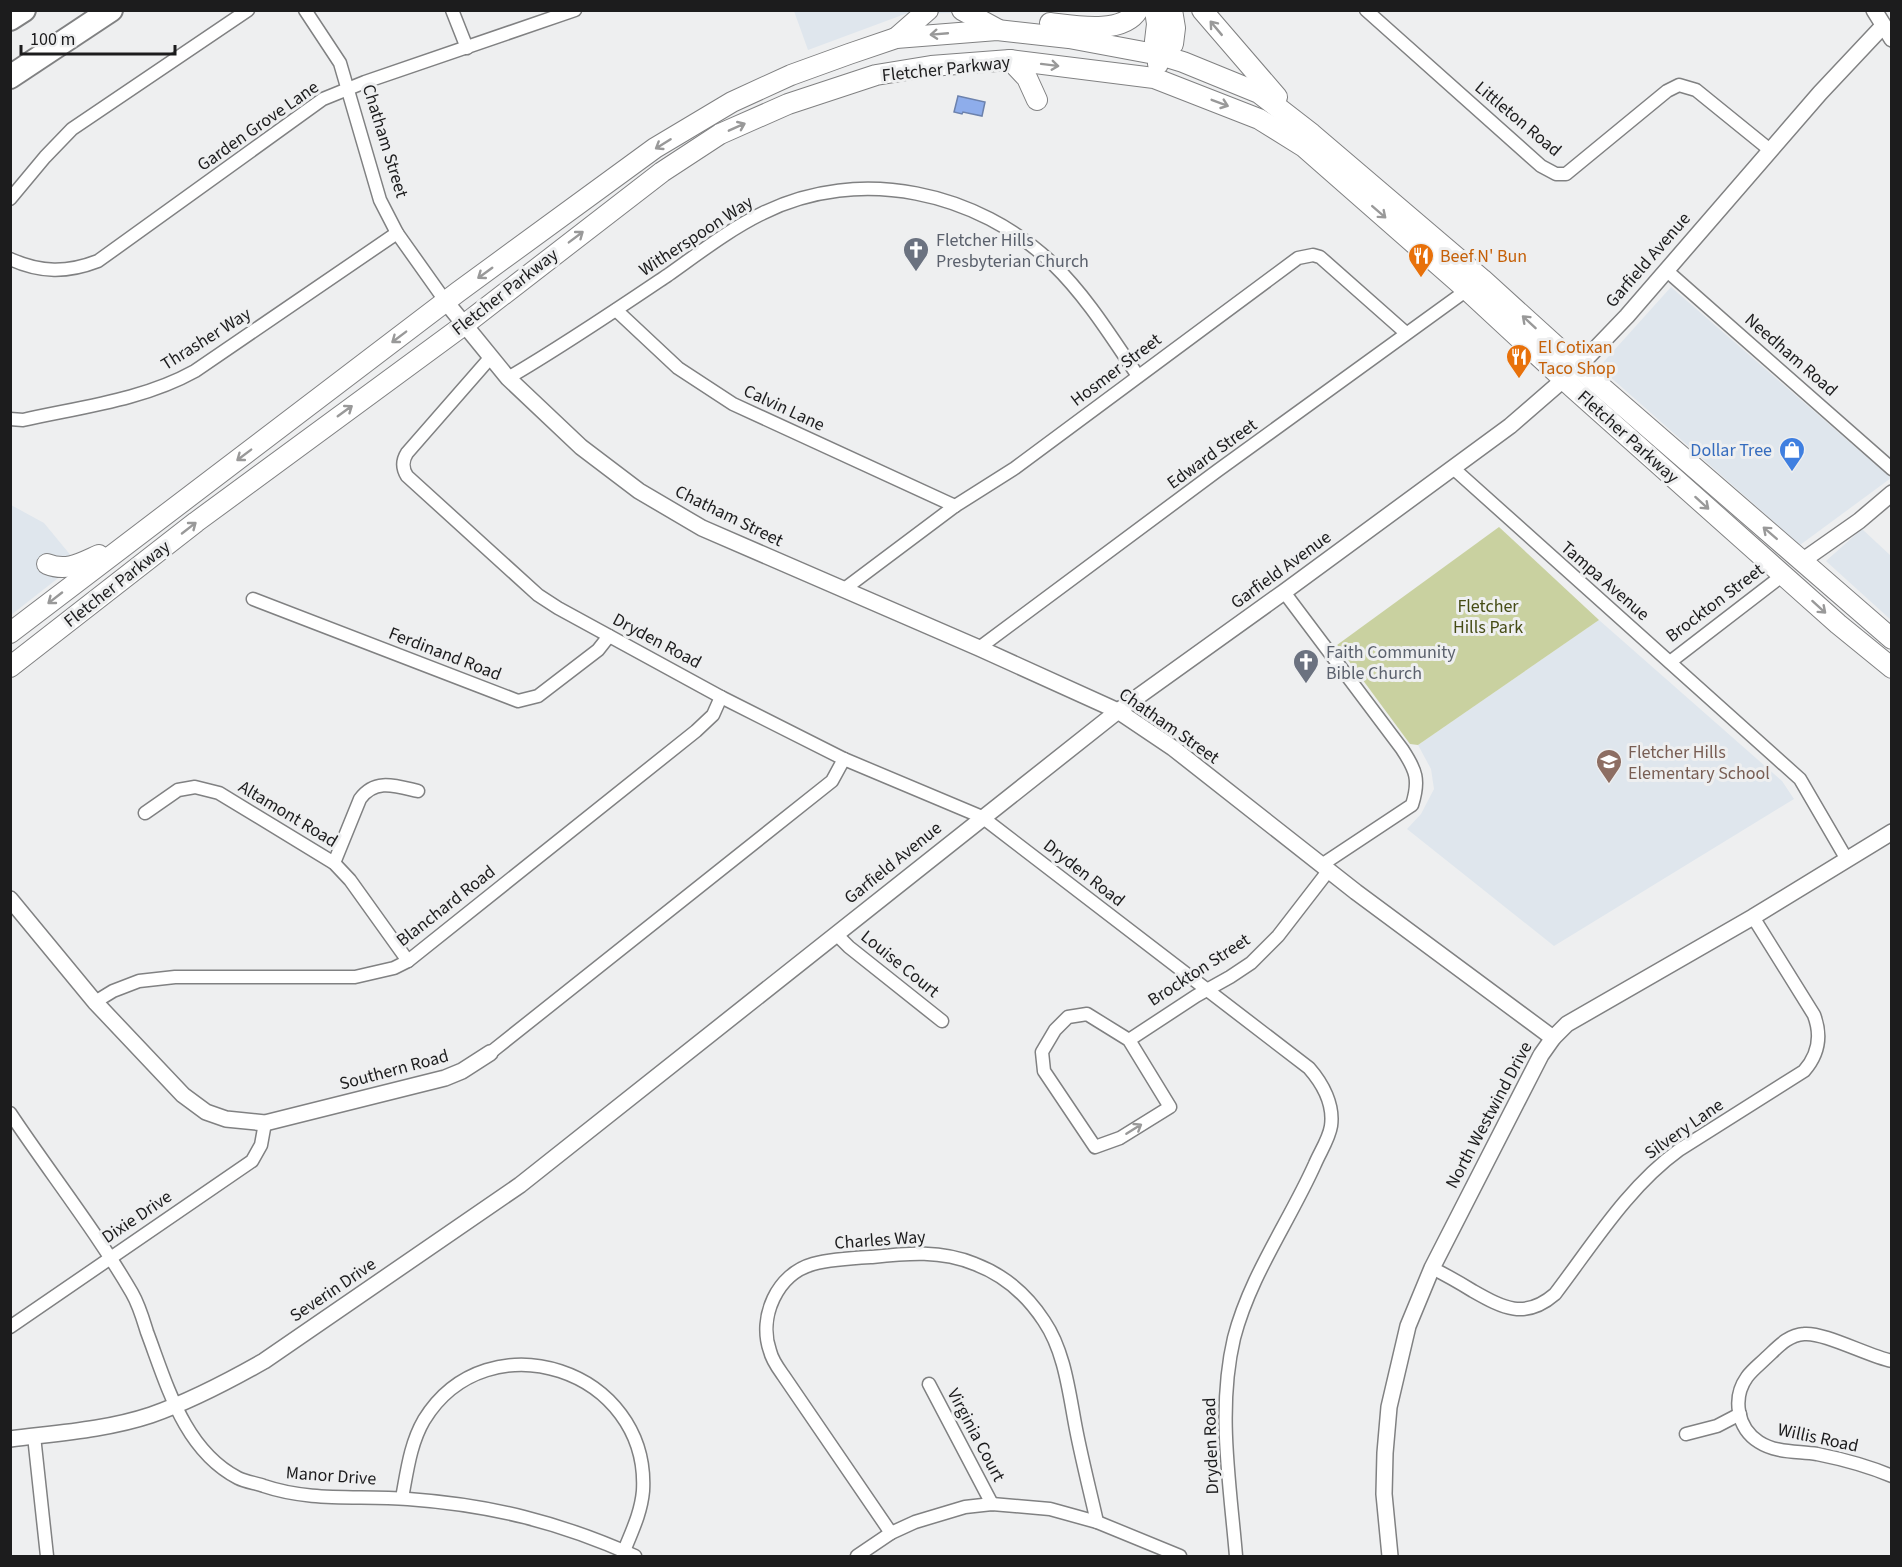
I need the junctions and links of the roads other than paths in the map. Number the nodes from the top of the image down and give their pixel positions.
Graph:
1 (24, 10) edge
2 (111, 10) edge
3 (248, 10) edge
4 (305, 10) edge
5 (452, 10) edge
6 (575, 10) edge
7 (928, 10) edge
8 (962, 10) edge
9 (1138, 10) edge
10 (1155, 10) edge
11 (1172, 10) edge
12 (1202, 10) edge
13 (1366, 10) edge
14 (1874, 10) edge
15 (10, 20) edge
16 (1889, 29) edge
17 (997, 30) junction
18 (896, 38) junction
19 (467, 48) junction
20 (1160, 55) junction
21 (1010, 60) junction
22 (10, 77) edge
23 (1154, 78) junction
24 (349, 89) junction
25 (1037, 100) dead end
26 (1312, 134) junction
27 (1770, 150) junction
28 (10, 199) edge
29 (397, 233) junction
30 (10, 259) edge
31 (1666, 270) junction
32 (1467, 290) junction
33 (446, 302) junction
34 (1510, 305) junction
35 (616, 310) junction
36 (464, 325) junction
37 (1406, 333) junction
38 (490, 358) junction
39 (1571, 373) junction
40 (1138, 376) junction
41 (508, 378) junction
42 (10, 419) edge
43 (1453, 468) junction
44 (1892, 469) edge
45 (1892, 493) edge
46 (955, 506) junction
47 (129, 542) junction
48 (1760, 554) junction
49 (1802, 561) junction
50 (47, 564) dead end
51 (1783, 575) junction
52 (1830, 585) junction
53 (843, 590) junction
54 (1284, 592) junction
55 (253, 599) dead end
56 (10, 633) edge
57 (609, 636) junction
58 (1892, 639) edge
59 (979, 648) junction
60 (1670, 662) junction
61 (10, 667) edge
62 (1892, 668) edge
63 (722, 697) junction
64 (1118, 711) junction
65 (844, 759) junction
66 (418, 791) dead end
67 (145, 813) dead end
68 (982, 817) junction
69 (1892, 832) edge
70 (1846, 858) junction
71 (334, 863) junction
72 (1326, 867) junction
73 (10, 899) edge
74 (1753, 917) junction
75 (836, 934) junction
76 (408, 961) junction
77 (1206, 990) junction
78 (95, 1002) junction
79 (942, 1021) dead end
80 (1553, 1038) junction
81 (1129, 1040) junction
82 (490, 1053) joint
83 (639, 1092) joint
84 (10, 1113) edge
85 (265, 1123) junction
86 (22, 1130) junction
87 (10, 1138) edge
88 (110, 1257) junction
89 (1432, 1268) junction
90 (10, 1327) edge
91 (1892, 1361) edge
92 (928, 1384) dead end
93 (175, 1406) junction
94 (1740, 1414) junction
95 (1686, 1434) dead end
96 (34, 1436) junction
97 (10, 1439) edge
98 (1892, 1476) edge
99 (402, 1498) junction
100 (992, 1504) junction
101 (1097, 1522) junction
102 (891, 1533) junction
103 (629, 1554) edge
104 (47, 1557) edge
105 (857, 1557) edge
106 (1180, 1557) edge
107 (1236, 1557) edge
108 (1390, 1557) edge

1 - 15 highway
2 - 22 highway
3 - 28 street
4 - 24 street, Chatham Street
5 - 19 street
6 - 19 street, Garden Grove Lane
7 - 18 main road
8 - 17 main road
9 - 17 main road
10 - 20 main road
11 - 20 main road
26 -> 12 main road
13 - 27 street, Littleton Road
14 - 16 street
16 - 27 street, Garfield Avenue
17 -> 18 main road, Fletcher Parkway
17 - 20 main road, Fletcher Parkway
18 -> 33 main road, Fletcher Parkway
19 - 24 street, Garden Grove Lane
20 - 23 main road
20 - 26 main road, Fletcher Parkway
21 -> 23 main road, Fletcher Parkway
21 - 25 main road
36 -> 21 main road, Fletcher Parkway
23 -> 32 main road, Fletcher Parkway
24 - 29 street, Chatham Street
24 - 30 street, Garden Grove Lane
26 - 34 main road, Fletcher Parkway
27 - 31 street, Garfield Avenue
29 - 33 street, Chatham Street
29 - 42 street, Thrasher Way
31 - 39 street, Garfield Avenue
31 - 44 street, Needham Road
32 - 34 main road
32 - 37 street, Edward Street
32 - 39 main road, Fletcher Parkway
33 - 36 street, Chatham Street
33 -> 47 main road, Fletcher Parkway
39 -> 34 main road, Fletcher Parkway
35 - 40 street, Witherspoon Way
35 - 41 street, Witherspoon Way
35 - 46 street, Calvin Lane
36 - 38 street, Chatham Street
61 -> 36 main road, Fletcher Parkway
37 - 40 street, Hosmer Street
37 - 59 street, Edward Street
38 - 41 street, Chatham Street
38 - 57 street, Dryden Road
39 - 43 street, Garfield Avenue
39 -> 48 main road, Fletcher Parkway
49 -> 39 main road, Fletcher Parkway
40 - 46 street, Hosmer Street
41 - 53 street, Chatham Street
43 - 54 street, Garfield Avenue
43 - 60 street, Tampa Avenue
45 - 49 street
46 - 53 street, Hosmer Street
47 - 50 main road
47 -> 56 main road, Fletcher Parkway
48 - 49 main road
48 - 51 main road, Fletcher Parkway
49 - 52 main road, Fletcher Parkway
51 - 52 main road
51 - 60 street, Brockton Street
51 -> 62 main road, Fletcher Parkway
52 - 58 main road, Fletcher Parkway
53 - 59 street, Chatham Street
54 - 64 street, Garfield Avenue
54 - 72 street, Brockton Street
55 - 57 street, Ferdinand Road
57 - 63 street, Dryden Road
59 - 64 street, Chatham Street
60 - 70 street, Tampa Avenue
63 - 65 street, Dryden Road
63 - 76 street, Blanchard Road
64 - 68 street, Garfield Avenue
64 - 72 street, Chatham Street
65 - 68 street, Dryden Road
65 - 82 street, Southern Road
66 - 71 street
67 - 71 street, Altamont Road
68 - 75 street, Garfield Avenue
68 - 77 street, Dryden Road
69 - 70 street, North Westwind Drive
70 - 74 street, North Westwind Drive
71 - 76 street, Altamont Road
72 - 77 street, Brockton Street
72 - 80 street, Chatham Street
73 - 78 street, Southern Road
74 - 80 street, North Westwind Drive
74 - 89 street, Silvery Lane
75 - 79 street, Louise Court
75 - 83 street, Garfield Avenue
76 - 78 street, Blanchard Road
77 - 81 street, Brockton Street
77 - 107 street, Dryden Road
78 - 85 street, Southern Road
80 - 89 street, North Westwind Drive
81 -> 81 street
82 - 85 street, Southern Road
83 - 93 street, Severin Drive
84 - 86 street, Manor Drive
85 - 88 street, Dixie Drive
86 - 87 street
86 - 88 street, Manor Drive
88 - 90 street, Dixie Drive
88 - 93 street, Manor Drive
89 - 108 street, North Westwind Drive
91 - 94 street
92 - 100 street, Virginia Court
93 - 96 street, Severin Drive
93 - 99 street, Manor Drive
94 - 95 street
94 - 98 street, Willis Road
96 - 97 street, Severin Drive
96 - 104 street
99 - 103 street, Manor Drive
99 - 103 street
100 - 101 street
100 - 102 street
101 - 102 street, Charles Way
101 - 106 street
102 - 105 street

